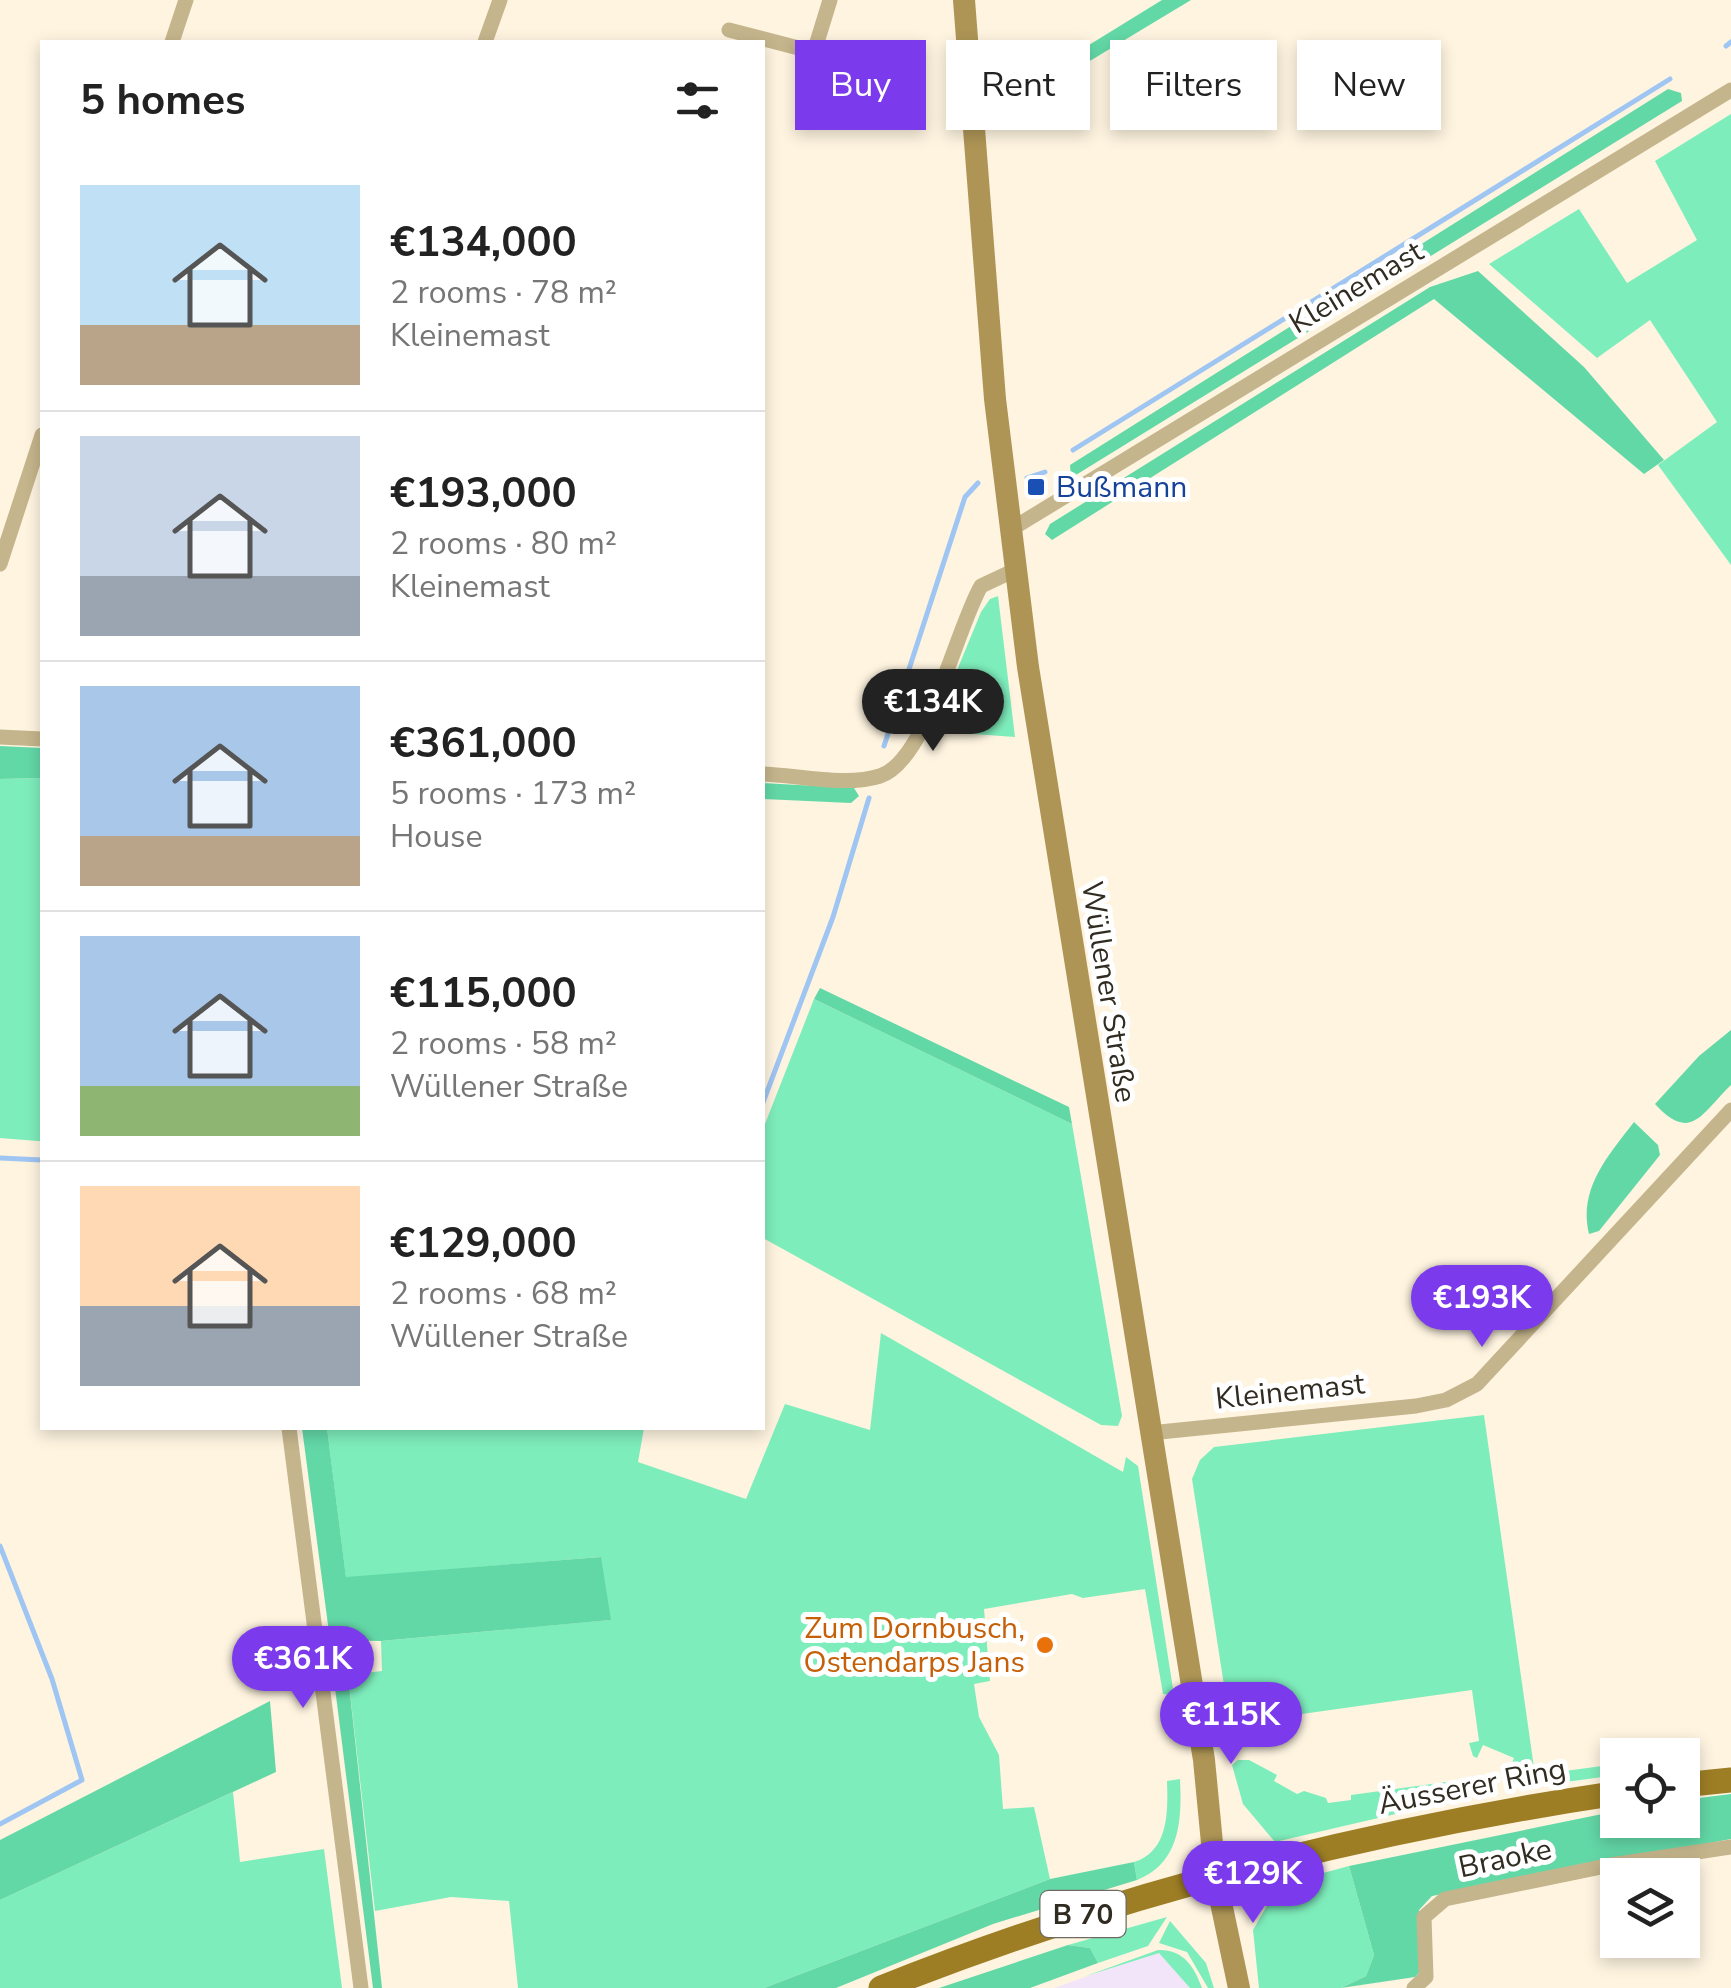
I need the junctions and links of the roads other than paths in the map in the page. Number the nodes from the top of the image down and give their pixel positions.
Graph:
1 (186, 0) edge
2 (500, 0) edge
3 (830, 0) edge
4 (964, 0) edge
5 (729, 30) dead end
6 (173, 40) edge
7 (486, 40) edge
8 (1731, 90) edge
9 (40, 441) edge
10 (1010, 530) junction
11 (0, 564) edge
12 (1015, 570) junction
13 (0, 737) edge
14 (40, 739) edge
15 (765, 774) edge
16 (1731, 1110) edge
17 (290, 1430) edge
18 (1150, 1433) junction
19 (1731, 1780) edge
20 (1700, 1783) edge
21 (1600, 1796) edge
22 (1731, 1848) edge
23 (1680, 1854) junction
24 (1680, 1858) edge
25 (1215, 1874) junction
26 (361, 1988) edge
27 (881, 1988) edge
28 (1239, 1988) edge
29 (1414, 1988) edge

1 - 6 street
2 - 7 street
3 - 5 street
4 - 10 main road, Wüllener Straße
8 - 10 street, Kleinemast
9 - 11 street
10 - 12 main road, Wüllener Straße
12 - 15 street
12 - 18 main road, Wüllener Straße
13 - 14 street
16 - 18 street, Kleinemast
17 - 26 street
18 - 25 main road, Wüllener Straße
19 - 20 main road
21 - 25 main road, Äusserer Ring / B 70
22 - 23 street, Braoke
23 - 24 street
23 - 29 street, Braoke
25 - 27 main road, Äusserer Ring / B 70
25 - 28 main road, Wüllener Straße

